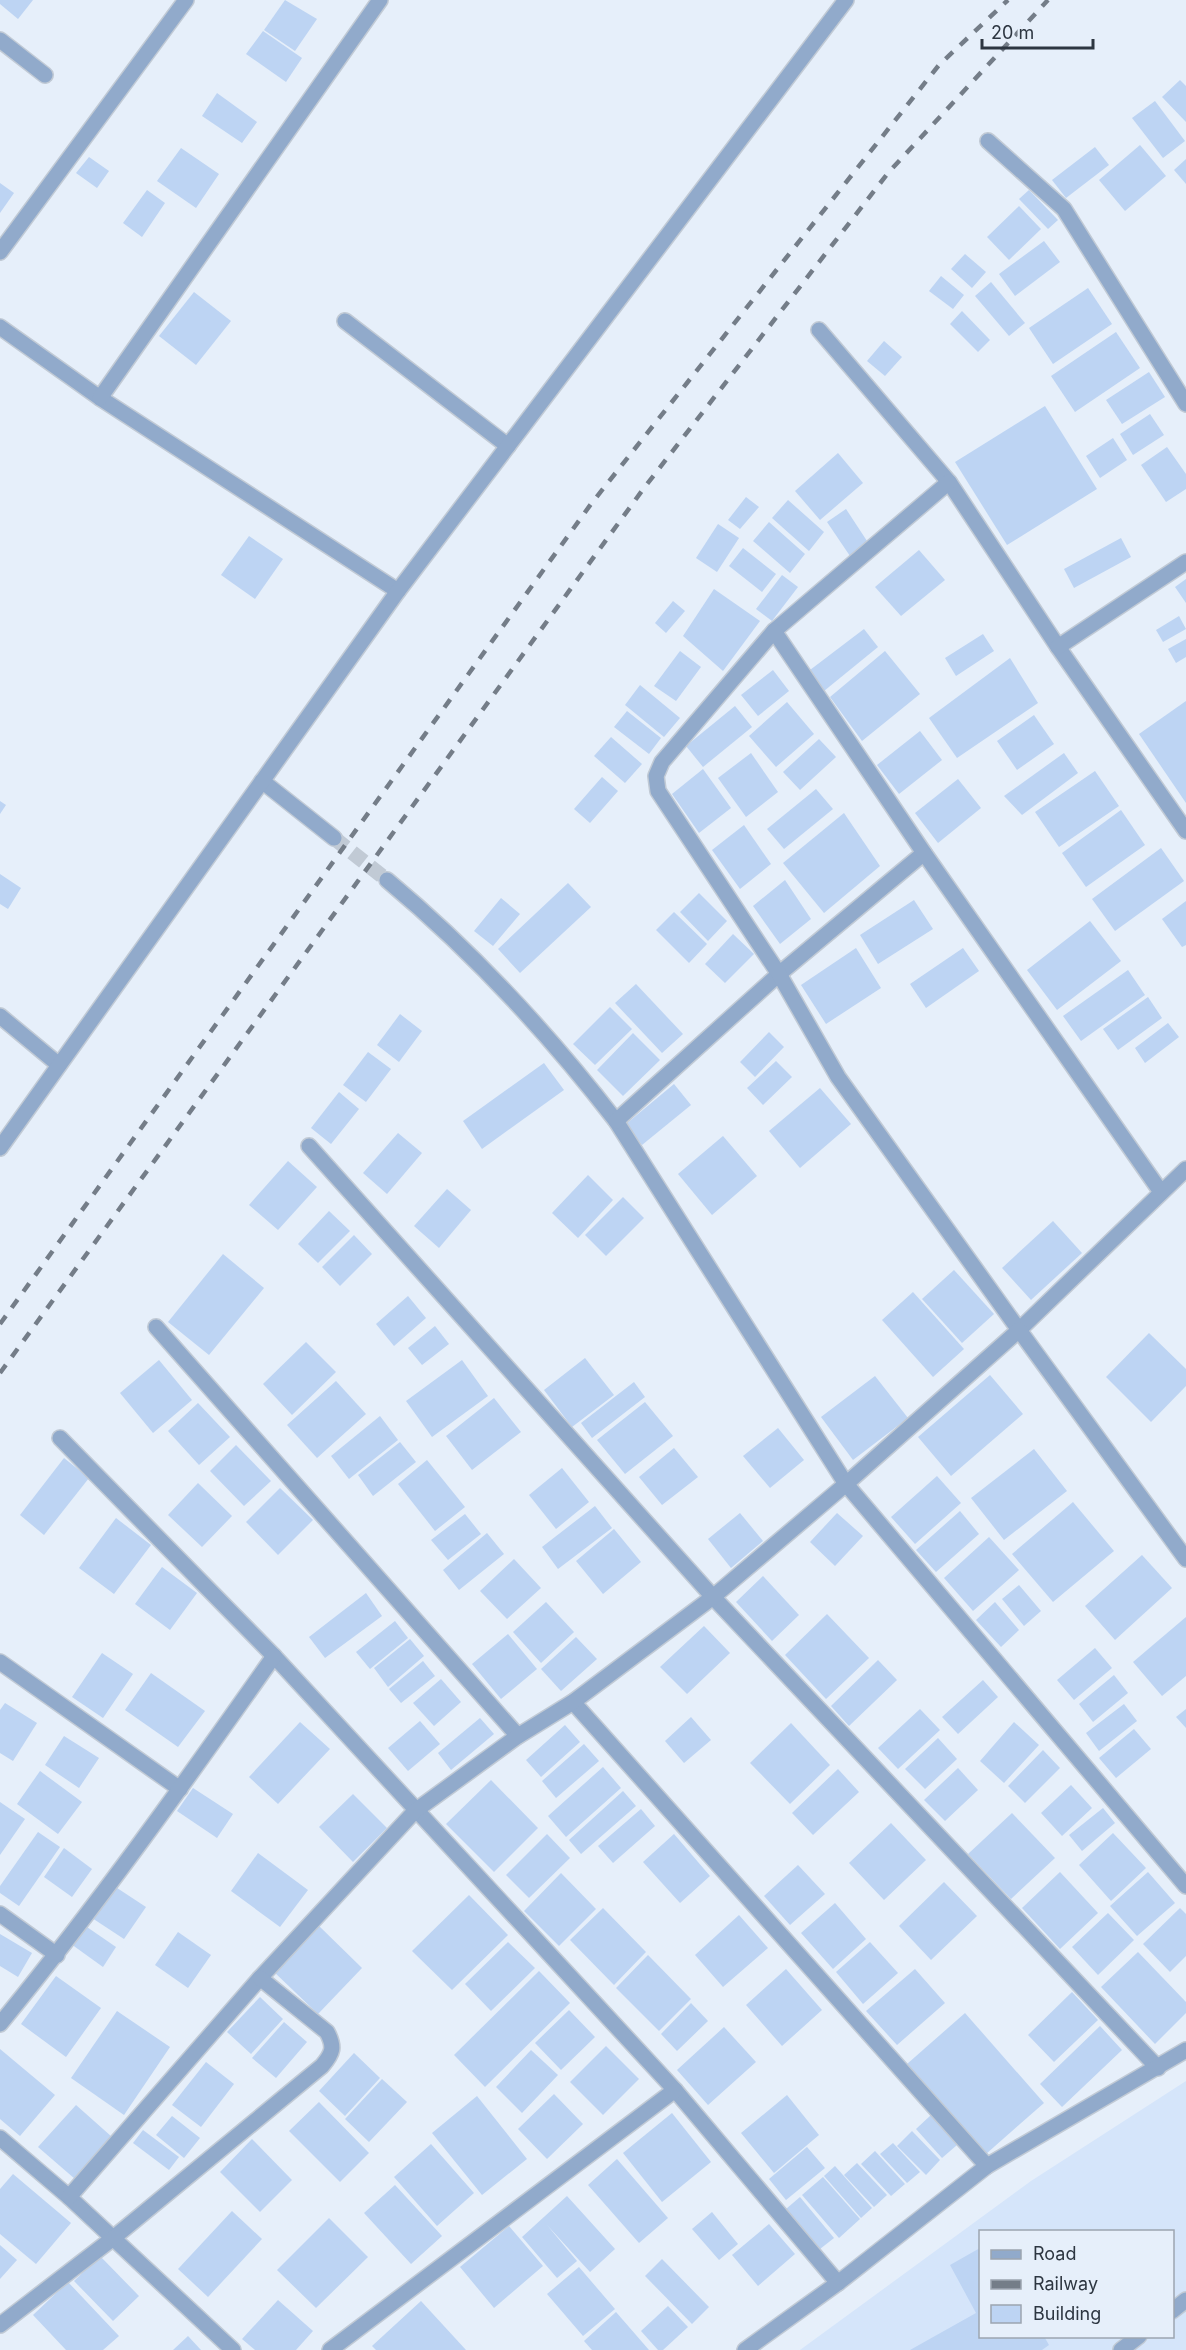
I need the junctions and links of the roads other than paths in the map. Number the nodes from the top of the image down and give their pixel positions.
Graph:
1 (186, 0) edge
2 (380, 0) edge
3 (846, 0) edge
4 (0, 40) edge
5 (45, 75) dead end
6 (988, 141) dead end
7 (0, 252) edge
8 (345, 321) dead end
9 (0, 327) edge
10 (819, 330) dead end
11 (100, 398) junction
12 (1186, 404) edge
13 (508, 446) junction
14 (949, 482) junction
15 (1186, 562) edge
16 (398, 591) junction
17 (774, 631) junction
18 (1058, 647) junction
19 (262, 782) junction
20 (1186, 831) edge
21 (334, 838) tunnel mouth
22 (924, 853) junction
23 (387, 880) tunnel mouth
24 (779, 974) junction
25 (0, 1017) edge
26 (59, 1065) junction
27 (616, 1121) junction
28 (309, 1146) dead end
29 (0, 1148) edge
30 (1186, 1169) edge
31 (1161, 1192) junction
32 (156, 1327) dead end
33 (1019, 1330) junction
34 (60, 1438) dead end
35 (846, 1484) junction
36 (1186, 1559) edge
37 (713, 1597) junction
38 (274, 1656) junction
39 (0, 1662) edge
40 (573, 1702) junction
41 (518, 1736) junction
42 (180, 1789) junction
43 (415, 1811) junction
44 (1186, 1886) edge
45 (0, 1914) edge
46 (57, 1955) junction
47 (260, 1978) junction
48 (0, 2024) edge
49 (1186, 2050) edge
50 (1158, 2068) junction
51 (675, 2090) junction
52 (0, 2138) edge
53 (987, 2166) junction
54 (69, 2197) junction
55 (112, 2239) junction
56 (838, 2283) junction
57 (1186, 2300) edge
58 (1174, 2310) edge
59 (0, 2325) edge
60 (1138, 2338) edge
61 (233, 2350) edge
62 (330, 2350) edge
63 (745, 2350) edge
64 (1121, 2350) edge

1 - 7 street
2 - 11 street
3 - 13 street
4 - 5 street
6 - 12 street
8 - 13 street
9 - 11 street
10 - 14 street
11 - 16 street
13 - 16 street
14 - 17 street
14 - 18 street
15 - 18 street
16 - 19 street
17 - 22 street
17 - 24 street
18 - 20 street
19 - 21 street
19 - 26 street
22 - 24 street
22 - 31 street
23 - 27 street
24 - 27 street
24 - 33 street
25 - 26 street
26 - 29 street
27 - 35 street
28 - 37 street
30 - 31 street
31 - 33 street
32 - 41 street
33 - 35 street
33 - 36 street
34 - 38 street
35 - 37 street
35 - 44 street
37 - 40 street
37 - 50 street
38 - 42 street
38 - 43 street
39 - 42 street
40 - 41 street
40 - 53 street
41 - 43 street
42 - 46 street
43 - 47 street
43 - 51 street
45 - 46 street
46 - 48 street
47 - 54 street
47 - 55 street
49 - 50 street
50 - 53 street
51 - 56 street
51 - 62 street
52 - 54 street
53 - 56 street
54 - 55 street
55 - 59 street
55 - 61 street
56 - 63 street
57 - 58 street
60 - 64 street

